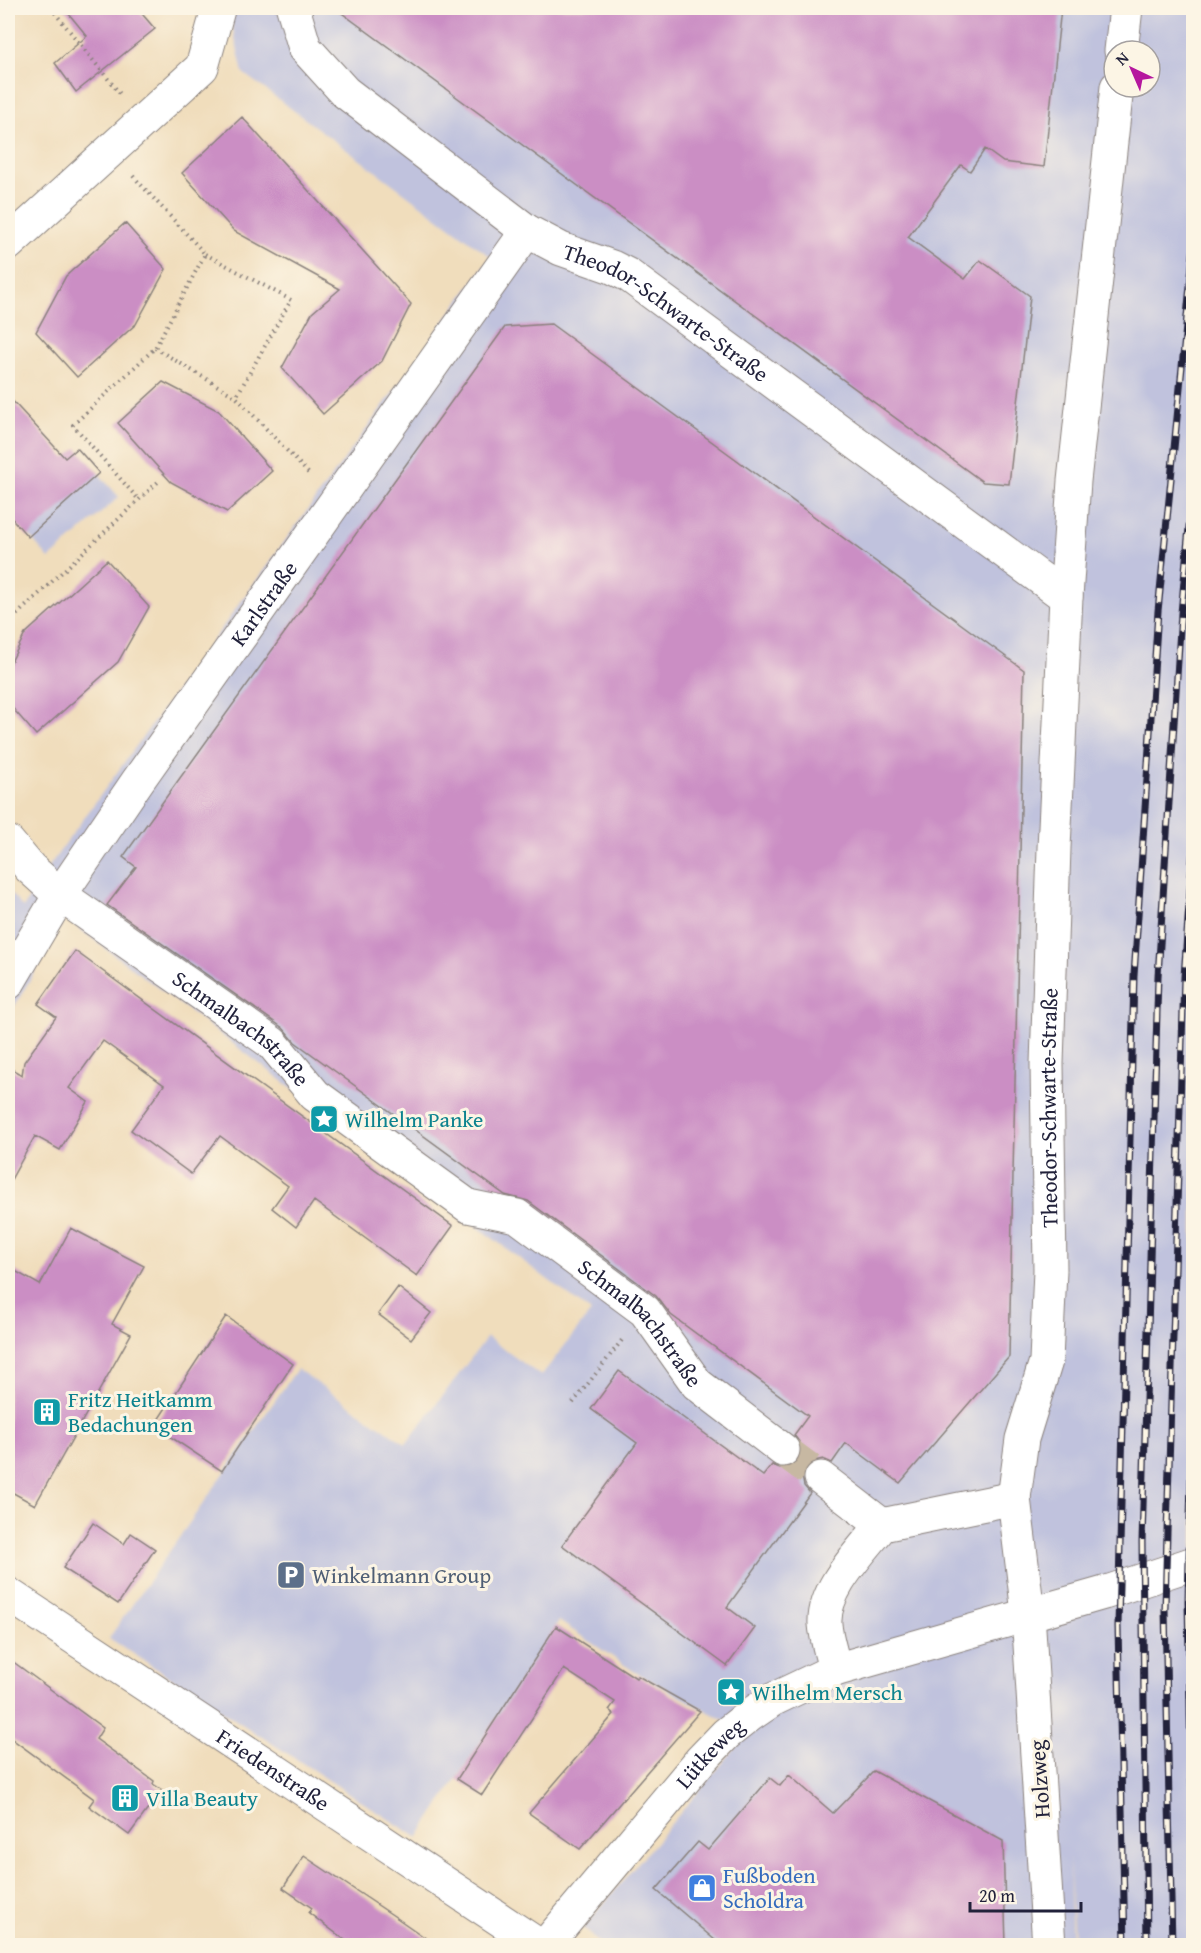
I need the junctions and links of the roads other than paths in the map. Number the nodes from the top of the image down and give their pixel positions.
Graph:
1 (216, 8) edge
2 (293, 8) edge
3 (1126, 8) edge
4 (1122, 39) edge
5 (1116, 99) edge
6 (526, 231) junction
7 (8, 244) edge
8 (1066, 597) junction
9 (8, 842) edge
10 (60, 895) junction
11 (8, 983) edge
12 (783, 1450) tunnel mouth
13 (821, 1478) tunnel mouth
14 (1014, 1498) junction
15 (882, 1525) junction
16 (1194, 1563) edge
17 (8, 1594) edge
18 (1028, 1614) junction
19 (835, 1670) junction
20 (540, 1946) edge
21 (545, 1946) edge
22 (1049, 1946) edge

1 - 7 street
2 - 6 street, Theodor-Schwarte-Straße
3 - 4 street
5 - 8 street, Theodor-Schwarte-Straße
6 - 8 street, Theodor-Schwarte-Straße
6 - 10 street, Karlstraße
8 - 14 street, Theodor-Schwarte-Straße
9 - 10 street, Schmalbachstraße
10 - 11 street, Karlstraße
10 - 12 street, Schmalbachstraße
13 - 15 street
14 - 15 street
14 - 18 street, Theodor-Schwarte-Straße
15 - 19 street
16 - 18 street, Lütkeweg
17 - 20 street, Friedenstraße
18 - 19 street, Lütkeweg
18 - 22 street, Holzweg
19 - 21 street, Lütkeweg

